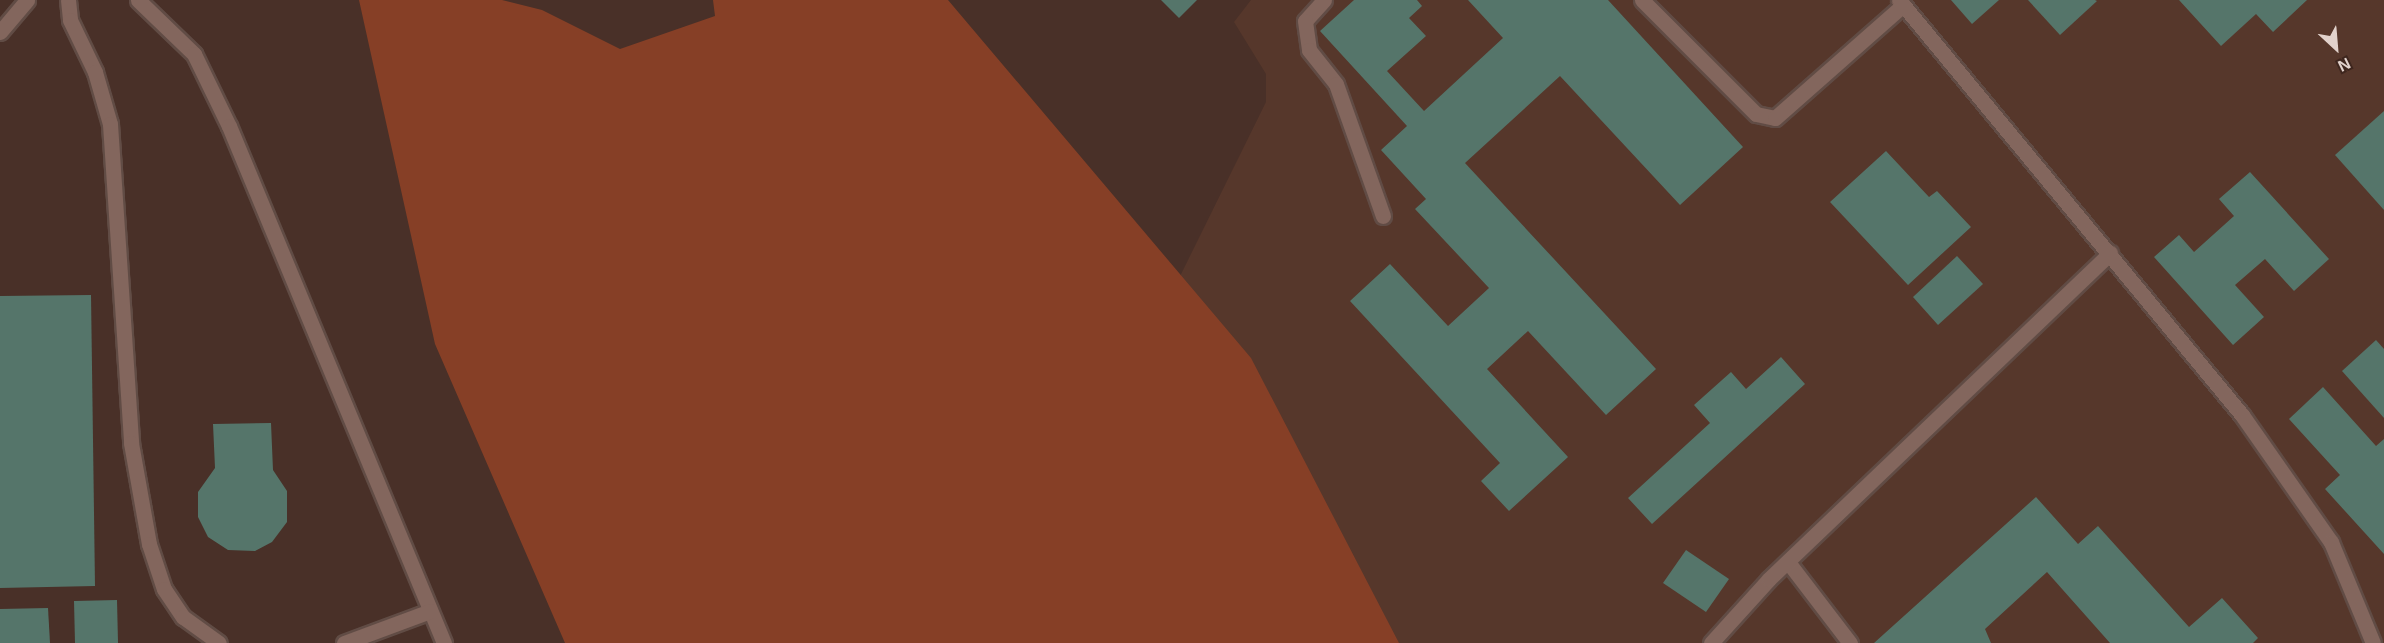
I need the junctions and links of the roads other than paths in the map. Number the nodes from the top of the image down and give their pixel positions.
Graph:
1 (27, 0) edge
2 (68, 0) edge
3 (138, 0) edge
4 (1324, 0) edge
5 (1642, 0) edge
6 (1901, 3) edge
7 (0, 33) edge
8 (1383, 216) dead end
9 (2110, 253) junction
10 (1788, 562) junction
11 (430, 611) junction
12 (219, 643) edge
13 (344, 643) edge
14 (444, 643) edge
15 (1711, 643) edge
16 (1850, 643) edge
17 (2373, 643) edge

1 - 7 street
2 - 12 street
3 - 11 street
4 - 8 street
5 - 6 street
6 - 9 street
9 - 10 street
9 - 17 street
10 - 15 street
10 - 16 street
11 - 13 street
11 - 14 street

